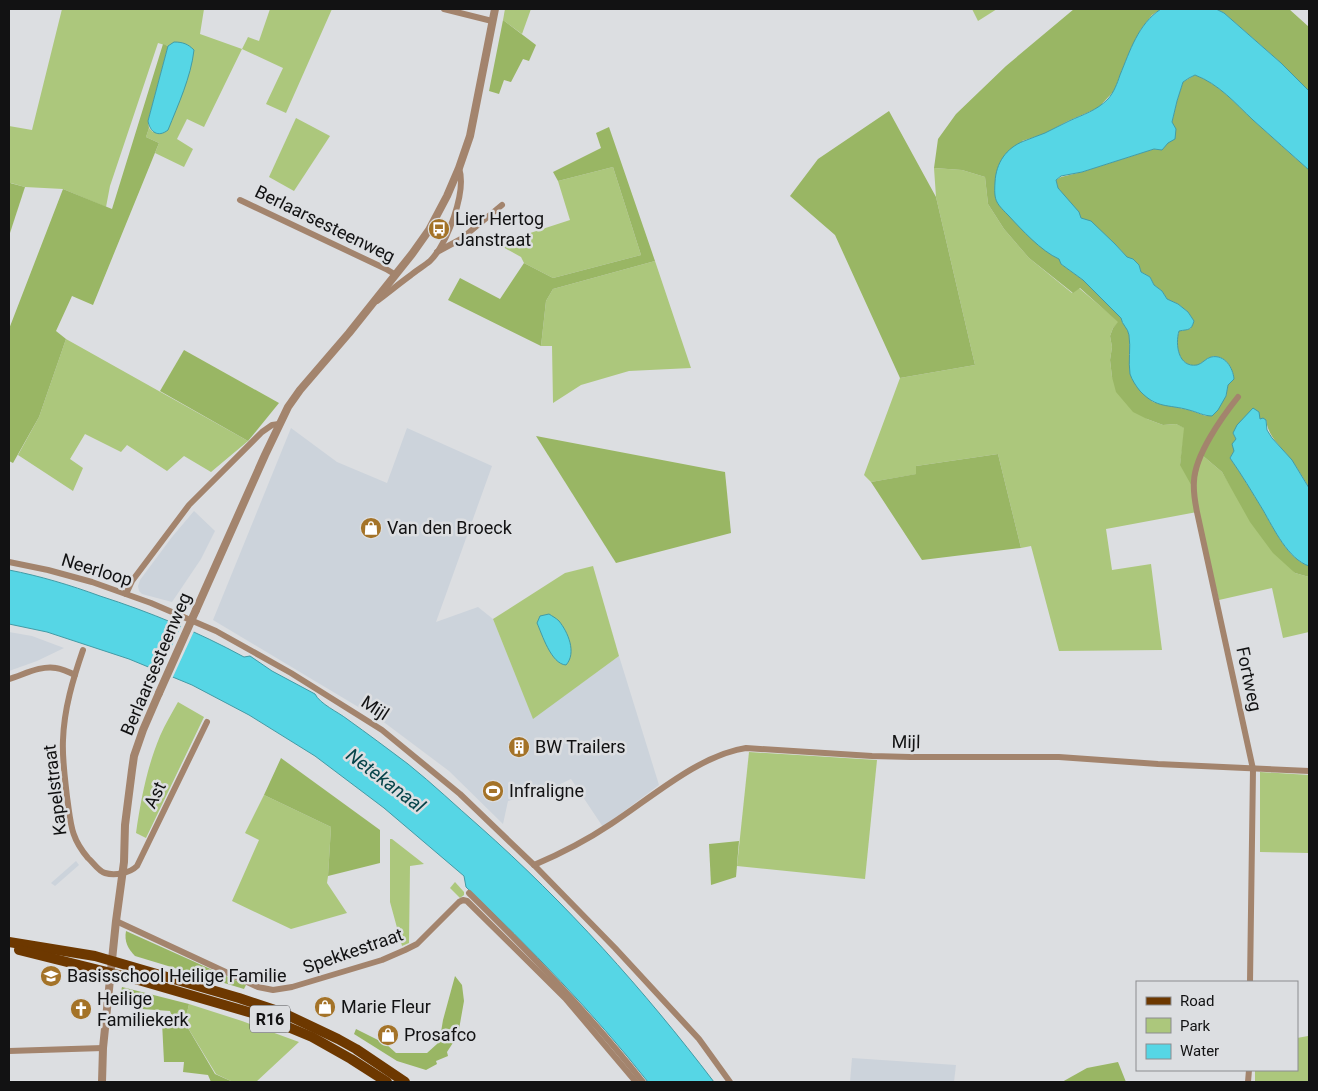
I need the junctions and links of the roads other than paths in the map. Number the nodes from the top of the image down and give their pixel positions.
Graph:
1 (444, 9) edge
2 (494, 9) edge
3 (492, 20) junction
4 (459, 168) junction
5 (240, 200) dead end
6 (502, 205) dead end
7 (437, 252) junction
8 (396, 275) junction
9 (372, 305) junction
10 (1238, 397) dead end
11 (279, 424) junction
12 (9, 562) edge
13 (126, 594) junction
14 (174, 612) joint
15 (83, 650) dead end
16 (75, 675) junction
17 (9, 679) edge
18 (207, 722) dead end
19 (1253, 769) junction
20 (1309, 771) edge
21 (534, 865) junction
22 (122, 873) junction
23 (469, 893) dead end
24 (116, 922) junction
25 (9, 942) edge
26 (9, 947) edge
27 (113, 961) junction
28 (112, 973) junction
29 (1250, 981) edge
30 (103, 1048) junction
31 (9, 1051) edge
32 (102, 1082) edge
33 (387, 1082) edge
34 (405, 1082) edge
35 (636, 1082) edge
36 (643, 1082) edge
37 (730, 1082) edge

1 - 3 street
2 - 3 street, Berlaarsesteenweg
3 - 4 street, Berlaarsesteenweg
4 - 7 street, Berlaarsesteenweg
4 - 8 street, Berlaarsesteenweg
5 - 8 street, Berlaarsesteenweg
6 - 7 street, Berlaarsesteenweg
7 - 9 street, Berlaarsesteenweg
8 - 9 street, Berlaarsesteenweg
9 - 11 street, Berlaarsesteenweg
10 - 19 street, Fortweg
11 - 13 street
11 - 22 street, Berlaarsesteenweg, bridge
12 - 13 street, Neerloop
13 - 14 street, Neerloop
14 - 21 street, Mijl
15 - 16 street, Kapelstraat
16 - 17 street
16 - 22 street, Kapelstraat
18 - 22 street, Ast
19 - 20 street, Mijl
19 - 21 street, Mijl
19 - 29 street, Fortweg
21 - 37 street, Mijl
22 - 24 street, Berlaarsesteenweg
23 - 36 street
24 - 27 street, Berlaarsesteenweg
24 - 35 street, Spekkestraat
25 - 27 main road
26 - 28 main road
27 - 28 street, Berlaarsesteenweg
27 - 34 main road, R16
28 - 30 street, Berlaarsesteenweg
28 - 33 main road, R16
30 - 31 street
30 - 32 street, Berlaarsesteenweg

